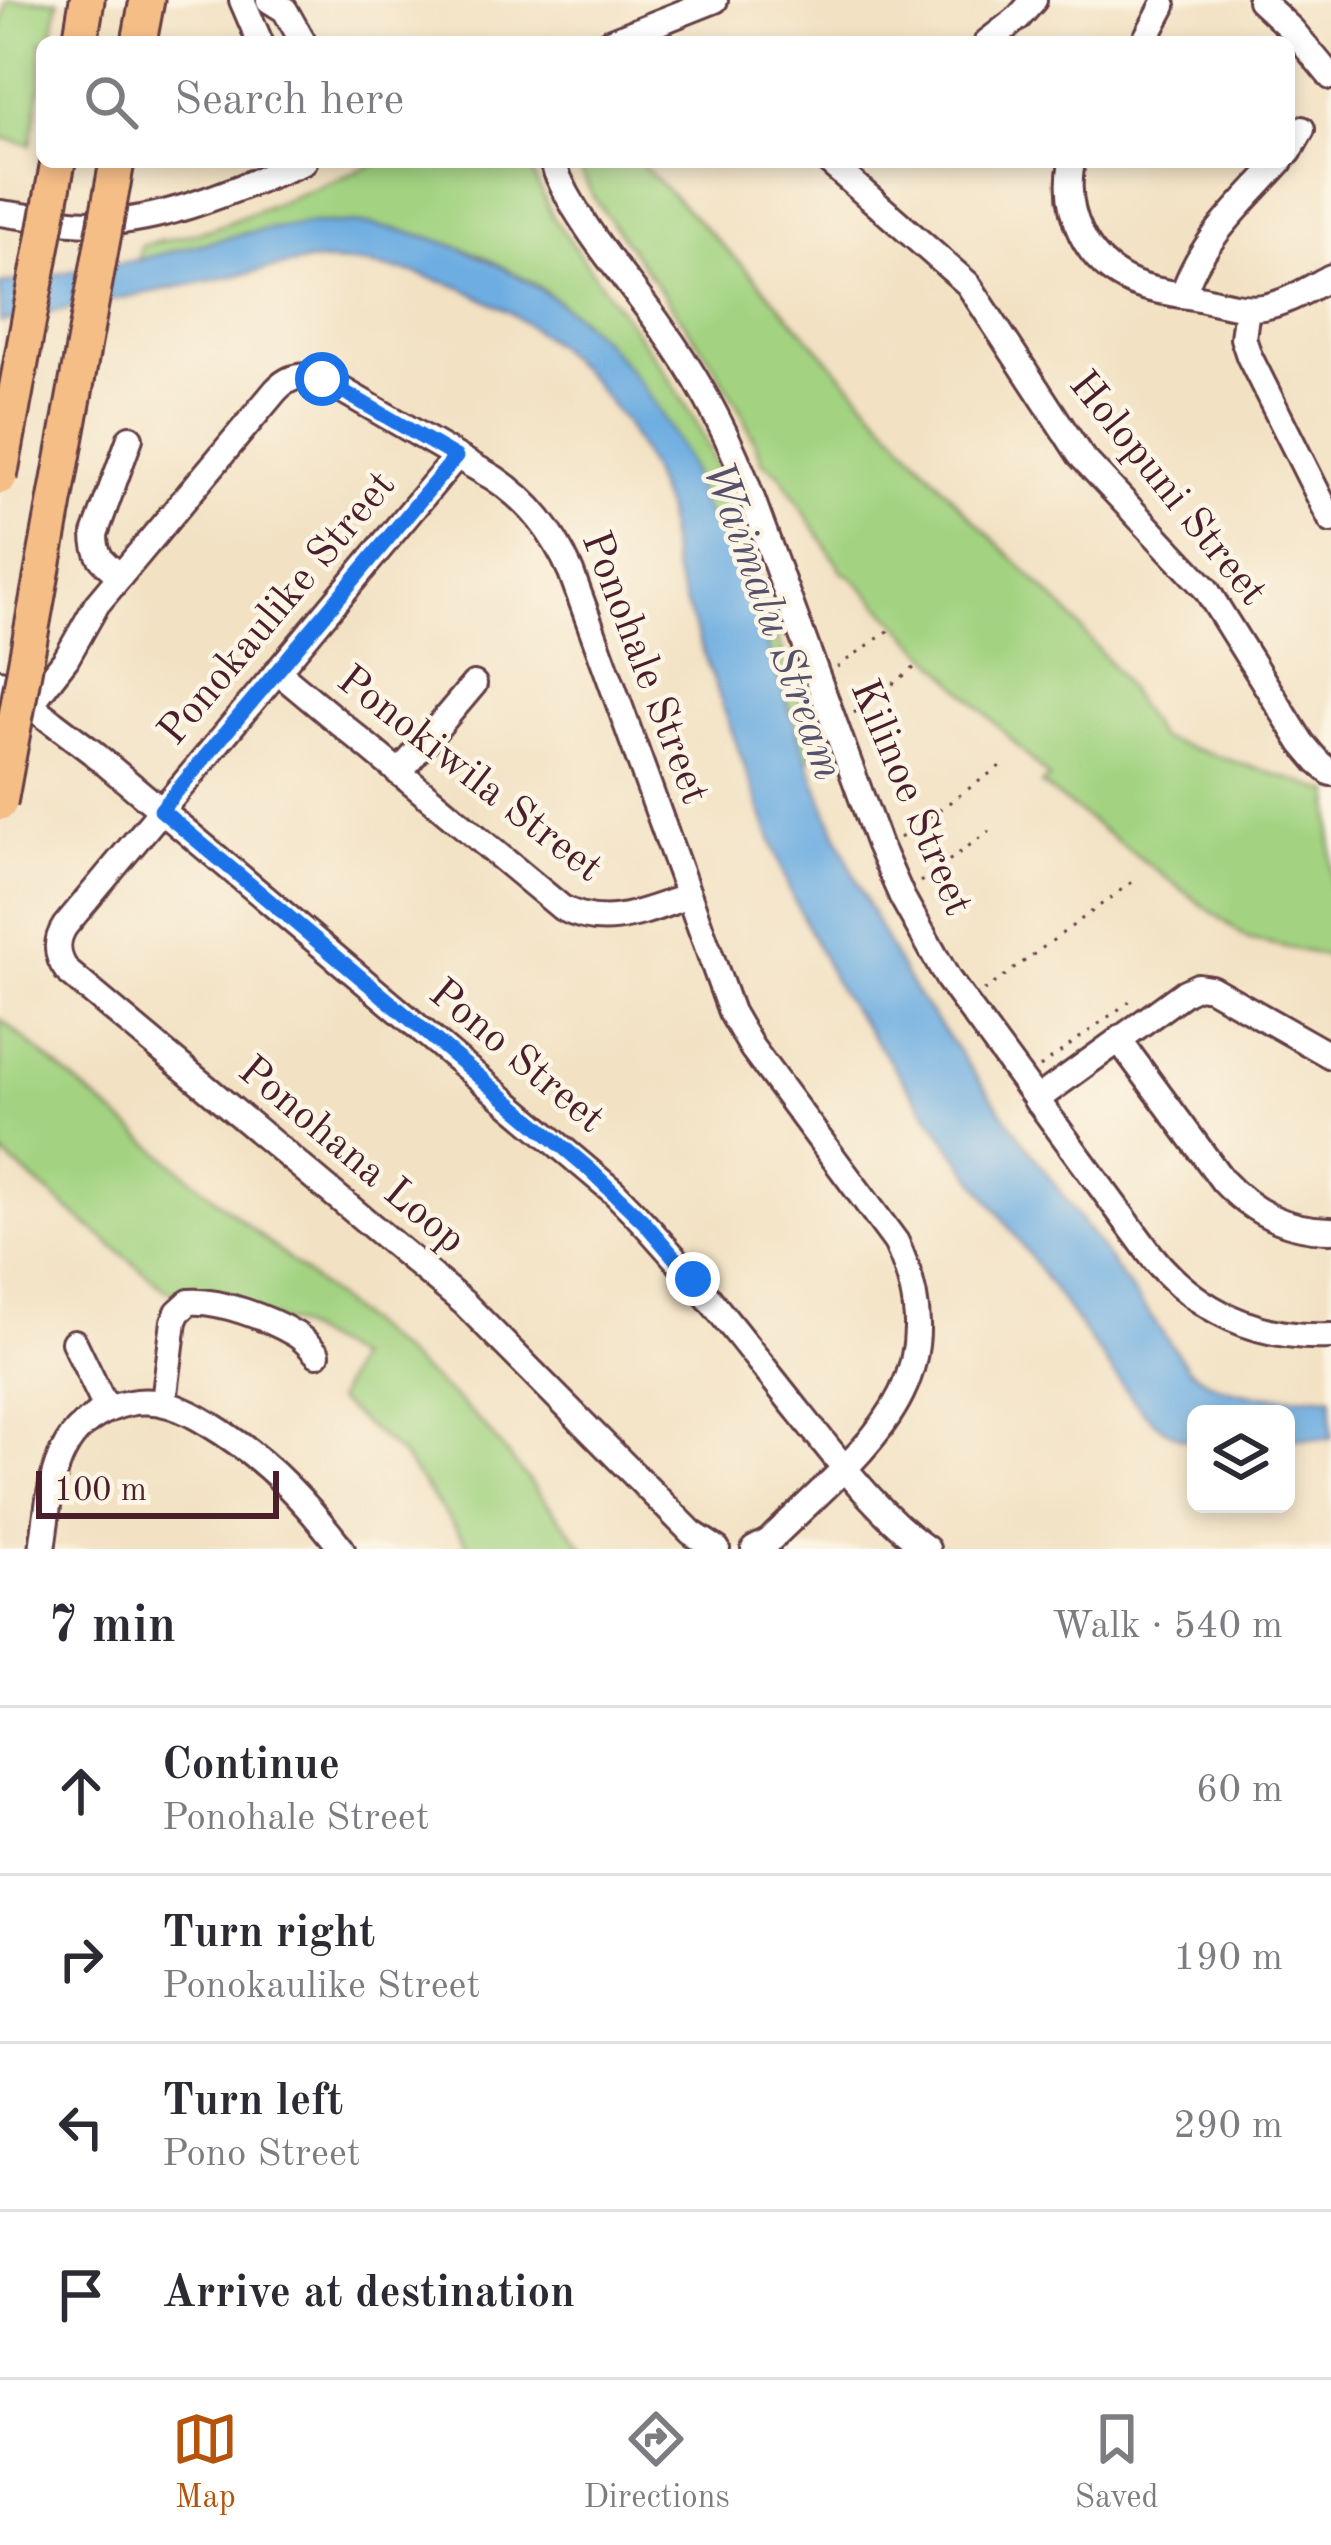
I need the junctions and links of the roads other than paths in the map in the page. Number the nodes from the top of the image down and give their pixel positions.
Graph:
1 (87, 0) edge
2 (147, 0) edge
3 (242, 0) edge
4 (269, 0) edge
5 (716, 0) edge
6 (1034, 0) edge
7 (1260, 0) edge
8 (1162, 6) dead end
9 (81, 36) edge
10 (140, 36) edge
11 (257, 36) edge
12 (300, 36) edge
13 (624, 36) edge
14 (995, 36) edge
15 (1147, 36) edge
16 (1331, 77) edge
17 (1302, 129) dead end
18 (1295, 141) edge
19 (57, 168) edge
20 (116, 168) edge
21 (289, 168) edge
22 (555, 168) edge
23 (838, 168) edge
24 (1071, 168) edge
25 (1275, 168) edge
26 (0, 213) edge
27 (1331, 278) edge
28 (1184, 295) junction
29 (1247, 308) junction
30 (130, 438) dead end
31 (456, 457) junction
32 (0, 477) edge
33 (1331, 520) edge
34 (120, 576) junction
35 (277, 671) junction
36 (0, 682) edge
37 (474, 684) dead end
38 (31, 704) junction
39 (399, 773) junction
40 (1331, 773) edge
41 (0, 803) edge
42 (161, 810) junction
43 (688, 896) junction
44 (1119, 1040) junction
45 (1331, 1056) edge
46 (1036, 1100) junction
47 (1331, 1230) edge
48 (1331, 1336) edge
49 (74, 1342) dead end
50 (317, 1354) dead end
51 (164, 1402) junction
52 (107, 1410) junction
53 (844, 1467) junction
54 (42, 1549) edge
55 (342, 1549) edge
56 (717, 1549) edge
57 (754, 1549) edge
58 (927, 1549) edge

1 - 9 highway
2 - 10 highway
3 - 11 street
4 - 12 street
5 - 13 street
6 - 14 street
7 - 16 street
8 - 15 street
17 - 18 street
19 - 32 highway, bridge
20 - 41 highway, bridge
21 - 26 street
22 - 46 street, Kilinoe Street
23 - 40 street, Holopuni Street
24 - 28 street
25 - 28 street
27 - 29 street
28 - 29 street
29 - 33 street
30 - 34 street
31 - 34 street, Ponohale Street
31 - 35 street, Ponokaulike Street
31 - 43 street, Ponohale Street
34 - 38 street, Ponohale Street
35 - 39 street, Ponokiwila Street
35 - 42 street, Ponokaulike Street
36 - 38 street, Pono Street
37 - 39 street
38 - 42 street, Pono Street
39 - 43 street, Ponokiwila Street
42 - 53 street, Pono Street
42 - 56 street, Ponohana Loop
43 - 53 street, Ponohale Street
44 - 45 street
44 - 46 street
44 - 47 street
46 - 48 street, Kilinoe Street
49 - 52 street
50 - 51 street
51 - 52 street
51 - 55 street
52 - 54 street
53 - 57 street
53 - 58 street, Pono Street

